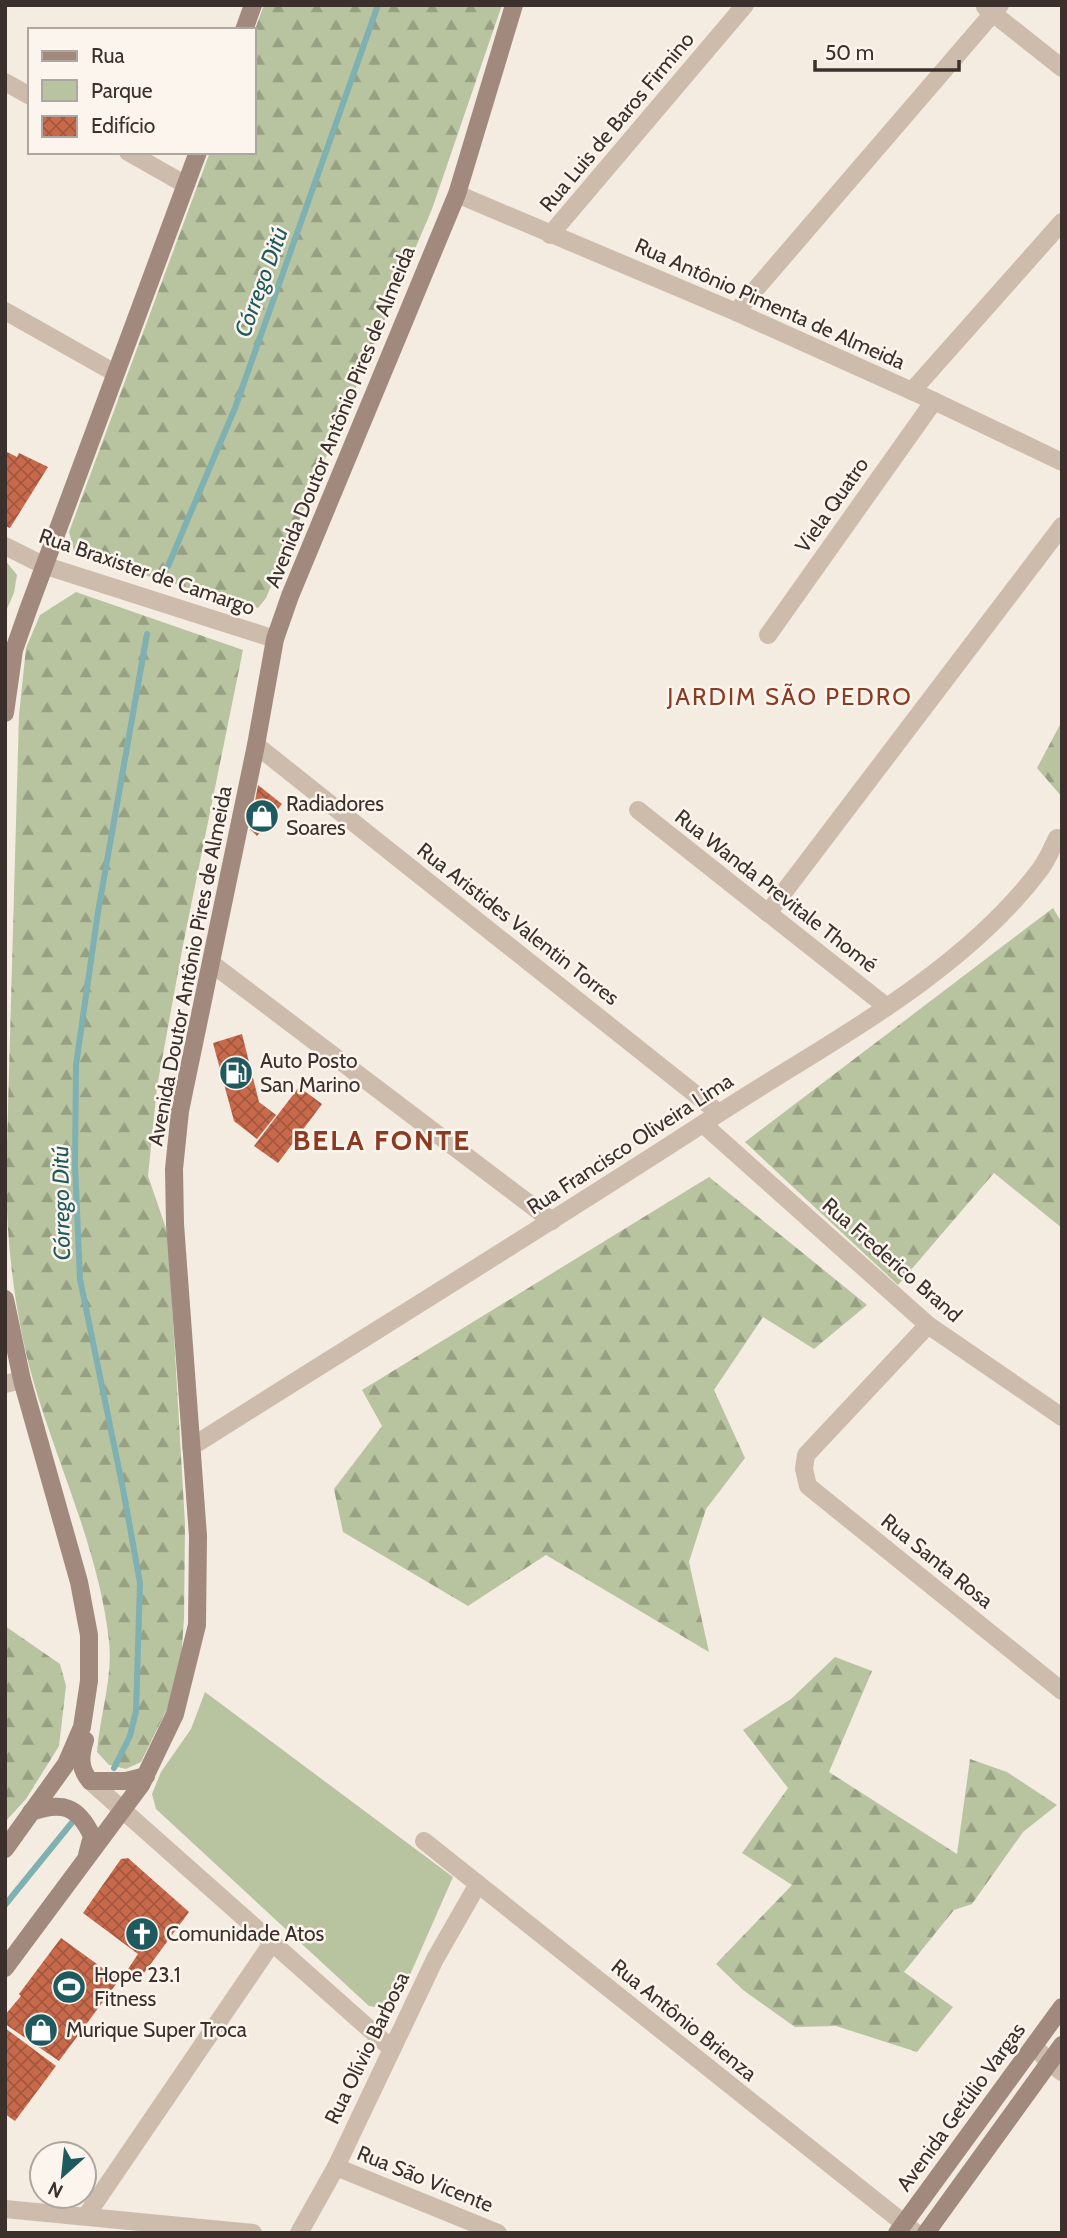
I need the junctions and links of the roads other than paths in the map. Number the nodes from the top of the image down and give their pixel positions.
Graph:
1 (253, 5) edge
2 (514, 5) edge
3 (745, 5) edge
4 (992, 8) edge
5 (245, 28) edge
6 (1062, 68) edge
7 (5, 82) edge
8 (28, 95) edge
9 (132, 154) edge
10 (197, 154) edge
11 (186, 185) junction
12 (457, 194) junction
13 (1062, 222) edge
14 (550, 235) junction
15 (5, 311) edge
16 (736, 312) junction
17 (115, 373) junction
18 (912, 391) junction
19 (934, 401) junction
20 (1062, 462) edge
21 (1062, 526) edge
22 (5, 546) edge
23 (43, 565) junction
24 (768, 635) dead end
25 (275, 639) junction
26 (5, 713) edge
27 (256, 745) junction
28 (638, 810) dead end
29 (1058, 838) dead end
30 (768, 913) junction
31 (211, 963) junction
32 (887, 1007) junction
33 (719, 1113) junction
34 (703, 1124) junction
35 (552, 1221) junction
36 (5, 1299) edge
37 (928, 1325) junction
38 (14, 1382) edge
39 (1062, 1417) edge
40 (191, 1447) junction
41 (89, 1647) junction
42 (1062, 1691) edge
43 (146, 1776) junction
44 (90, 1781) junction
45 (123, 1810) junction
46 (31, 1812) junction
47 (424, 1841) dead end
48 (5, 1849) edge
49 (80, 1867) junction
50 (478, 1884) junction
51 (272, 1943) junction
52 (5, 1968) edge
53 (1062, 2007) edge
54 (1062, 2045) edge
55 (1034, 2046) junction
56 (391, 2049) junction
57 (1055, 2067) edge
58 (335, 2167) junction
59 (5, 2209) edge
60 (86, 2216) junction
61 (906, 2230) edge
62 (253, 2233) edge
63 (299, 2233) edge
64 (498, 2233) edge
65 (926, 2233) edge

1 - 5 main road
2 - 12 main road, Avenida Doutor Antônio Pires de Almeida
3 - 14 street, Rua Luis de Baros Firmino
4 - 6 street
4 - 16 street
7 - 8 street
9 - 11 street
10 - 11 main road
11 - 17 main road
12 - 14 street, Rua Antônio Pimenta de Almeida
12 - 25 main road, Avenida Doutor Antônio Pires de Almeida
13 - 18 street
14 - 16 street, Rua Antônio Pimenta de Almeida
15 - 17 street
16 - 18 street, Rua Antônio Pimenta de Almeida
17 - 23 main road
18 - 19 street, Rua Antônio Pimenta de Almeida
19 - 20 street, Rua Antônio Pimenta de Almeida
19 - 24 street, Viela Quatro
21 - 30 street
22 - 23 street, Rua Braxister de Camargo
23 - 25 street, Rua Braxister de Camargo
23 - 26 main road
25 - 27 main road, Avenida Doutor Antônio Pires de Almeida
27 - 31 main road, Avenida Doutor Antônio Pires de Almeida
27 - 33 street, Rua Aristides Valentin Torres
28 - 30 street, Rua Wanda Previtale Thomé
29 - 32 street, Rua Francisco Oliveira Lima
30 - 32 street, Rua Wanda Previtale Thomé
31 - 35 street
31 - 40 main road, Avenida Doutor Antônio Pires de Almeida
32 - 33 street, Rua Francisco Oliveira Lima
33 - 34 street, Rua Francisco Oliveira Lima
34 - 35 street, Rua Francisco Oliveira Lima
34 - 37 street, Rua Frederico Brand
35 - 40 street, Rua Francisco Oliveira Lima
36 - 38 main road
37 - 39 street, Rua Frederico Brand
37 - 42 street, Rua Santa Rosa
38 - 41 main road
40 - 43 main road, Avenida Doutor Antônio Pires de Almeida
41 - 44 main road
41 - 46 main road
43 - 44 main road
43 - 45 main road, Avenida Doutor Antônio Pires de Almeida
44 - 45 street
45 - 49 main road, Avenida Doutor Antônio Pires de Almeida
45 - 51 street
46 - 48 main road
46 - 49 main road
47 - 50 street, Rua Antônio Brienza
49 - 52 main road, Avenida Doutor Antônio Pires de Almeida
50 - 56 street, Rua Olívio Barbosa
50 - 61 street, Rua Antônio Brienza
51 - 56 street
51 - 60 street
53 - 55 main road, Avenida Getúlio Vargas
54 - 57 main road
55 - 57 street
55 - 61 main road, Avenida Getúlio Vargas
56 - 58 street, Rua Olívio Barbosa
57 - 65 main road
58 - 63 street, Rua Olívio Barbosa
58 - 64 street, Rua São Vicente
59 - 60 street
60 - 62 street

